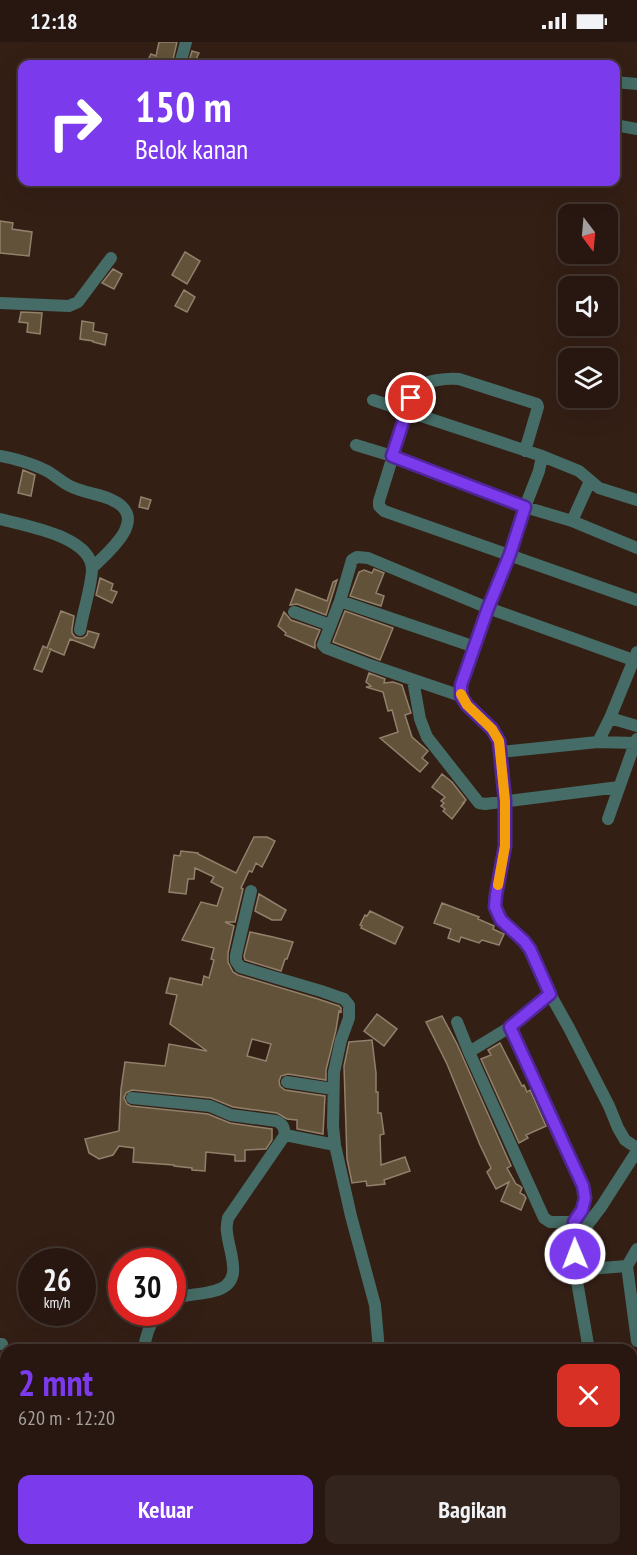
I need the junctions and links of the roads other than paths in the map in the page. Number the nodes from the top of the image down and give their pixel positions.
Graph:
1 (186, 42) edge
2 (181, 60) edge
3 (620, 82) edge
4 (637, 84) edge
5 (620, 125) edge
6 (637, 129) edge
7 (111, 258) dead end
8 (0, 303) edge
9 (374, 400) dead end
10 (408, 411) junction
11 (356, 445) dead end
12 (525, 451) junction
13 (0, 456) edge
14 (392, 456) junction
15 (542, 456) junction
16 (590, 481) junction
17 (637, 500) edge
18 (525, 507) junction
19 (0, 519) edge
20 (572, 521) junction
21 (637, 548) edge
22 (510, 554) junction
23 (92, 568) junction
24 (637, 600) edge
25 (340, 601) junction
26 (488, 608) junction
27 (294, 612) dead end
28 (330, 625) junction
29 (80, 630) dead end
30 (475, 647) junction
31 (635, 656) edge
32 (413, 680) junction
33 (461, 696) junction
34 (610, 718) junction
35 (637, 726) edge
36 (636, 740) edge
37 (598, 742) junction
38 (500, 752) junction
39 (618, 787) junction
40 (505, 801) junction
41 (608, 819) dead end
42 (251, 891) dead end
43 (550, 994) junction
44 (458, 1022) dead end
45 (510, 1027) junction
46 (469, 1052) junction
47 (287, 1082) dead end
48 (333, 1089) junction
49 (132, 1098) dead end
50 (285, 1135) junction
51 (335, 1145) junction
52 (637, 1150) edge
53 (574, 1222) junction
54 (575, 1241) junction
55 (637, 1249) edge
56 (627, 1266) junction
57 (575, 1270) junction
58 (186, 1295) edge
59 (150, 1326) edge
60 (637, 1341) edge
61 (145, 1344) edge
62 (378, 1344) edge
63 (588, 1344) edge

1 - 2 street
3 - 4 street
5 - 6 street
7 - 8 street
9 - 10 street
10 - 12 street
10 - 12 street
10 - 14 street
11 - 14 street
12 - 15 street
13 - 23 street
14 - 18 street
14 - 22 street
15 - 16 street
15 - 18 street
16 - 17 street
16 - 20 street
18 - 20 street
18 - 22 street
19 - 23 street
20 - 21 street
22 - 24 street
22 - 26 street
23 - 29 street
25 - 26 street
25 - 28 street
25 - 30 street
26 - 30 street
26 - 31 street
27 - 28 street
28 - 32 street
30 - 33 street
31 - 34 street
32 - 33 street
32 - 40 street
33 - 38 street
34 - 35 street
34 - 37 street
36 - 37 street
36 - 39 street
37 - 38 street
38 - 40 street
39 - 40 street
39 - 41 street
40 - 43 street
42 - 48 street
43 - 45 street
43 - 52 street
44 - 46 street
45 - 46 street
45 - 53 street
46 - 53 street
47 - 48 street
48 - 51 street
49 - 50 street
50 - 51 street
50 - 58 street
51 - 62 street
52 - 54 street
53 - 54 street
54 - 57 street
55 - 56 street
56 - 57 street
56 - 60 street
57 - 63 street
59 - 61 street

